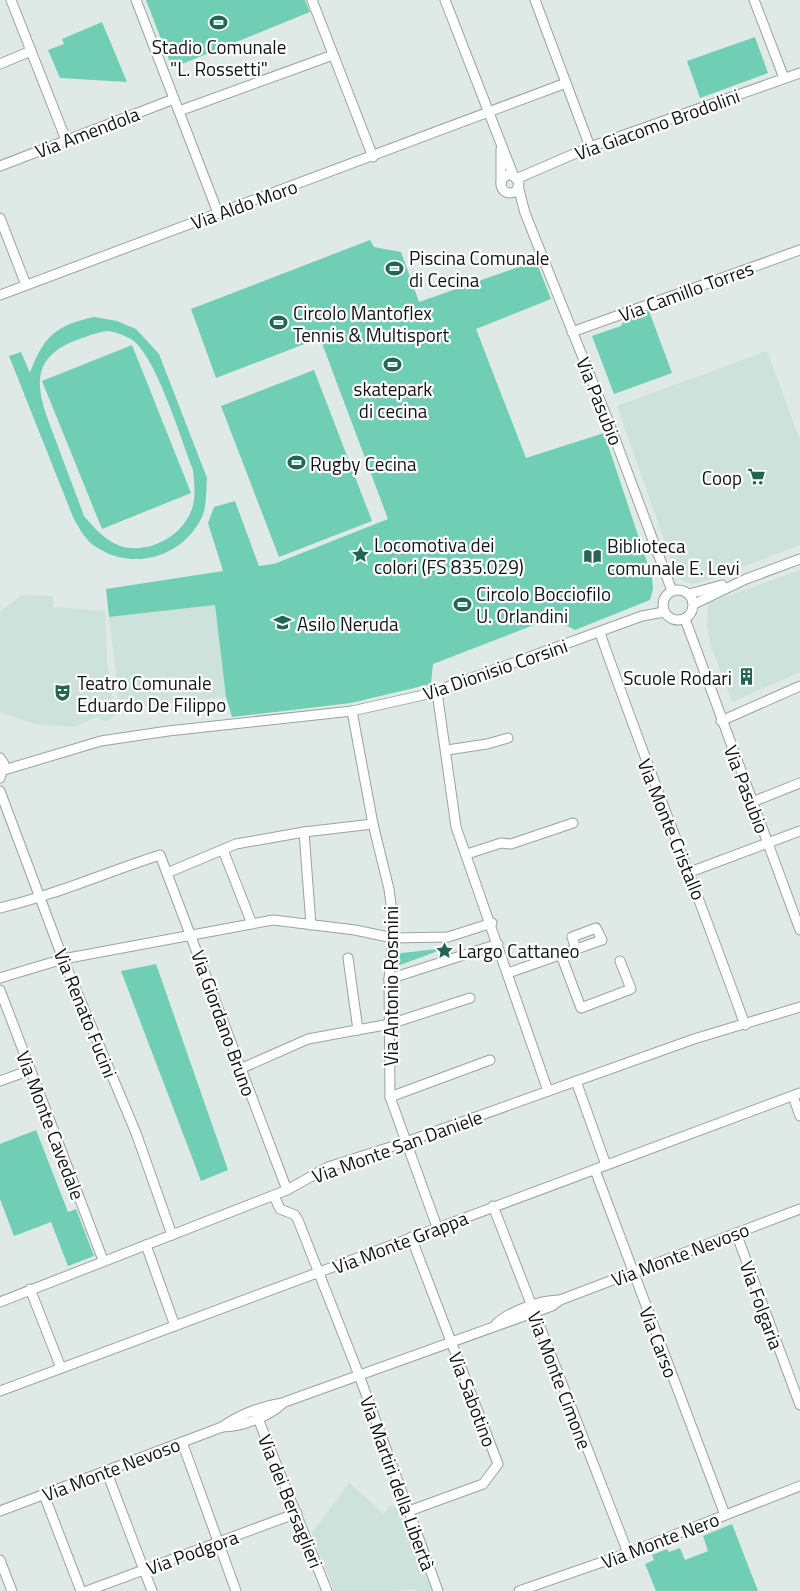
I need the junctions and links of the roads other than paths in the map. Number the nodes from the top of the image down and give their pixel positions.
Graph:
1 (10, 0) edge
2 (136, 0) edge
3 (312, 0) edge
4 (445, 0) edge
5 (535, 0) edge
6 (754, 0) edge
7 (31, 51) junction
8 (333, 55) junction
9 (0, 64) edge
10 (800, 72) edge
11 (784, 78) junction
12 (566, 83) junction
13 (174, 99) junction
14 (179, 111) junction
15 (488, 113) junction
16 (66, 140) junction
17 (590, 148) junction
18 (501, 149) junction
19 (373, 156) junction
20 (0, 166) edge
21 (516, 181) junction
22 (502, 183) junction
23 (507, 192) junction
24 (218, 213) junction
25 (525, 213) junction
26 (0, 218) edge
27 (800, 250) edge
28 (26, 285) junction
29 (0, 295) edge
30 (572, 332) junction
31 (800, 559) edge
32 (746, 579) junction
33 (672, 591) junction
34 (689, 594) junction
35 (694, 604) junction
36 (664, 612) junction
37 (685, 619) junction
38 (600, 633) junction
39 (800, 686) edge
40 (437, 692) junction
41 (352, 711) junction
42 (721, 721) junction
43 (508, 738) dead end
44 (447, 750) junction
45 (0, 758) edge
46 (2, 774) edge
47 (800, 783) edge
48 (0, 791) edge
49 (752, 802) junction
50 (573, 823) dead end
51 (372, 824) junction
52 (800, 831) edge
53 (304, 832) junction
54 (767, 844) junction
55 (223, 850) junction
56 (467, 854) junction
57 (690, 872) junction
58 (167, 873) junction
59 (40, 899) junction
60 (0, 908) edge
61 (798, 917) edge
62 (492, 923) junction
63 (252, 924) junction
64 (311, 925) junction
65 (800, 930) edge
66 (192, 936) junction
67 (393, 938) junction
68 (498, 944) junction
69 (576, 949) dead end
70 (561, 954) junction
71 (348, 958) dead end
72 (63, 959) junction
73 (620, 961) dead end
74 (508, 973) junction
75 (0, 978) edge
76 (389, 980) junction
77 (0, 990) edge
78 (470, 998) dead end
79 (800, 1007) edge
80 (390, 1024) junction
81 (745, 1025) junction
82 (358, 1030) junction
83 (490, 1060) dead end
84 (240, 1068) junction
85 (30, 1070) junction
86 (0, 1081) edge
87 (576, 1081) junction
88 (548, 1092) junction
89 (796, 1095) edge
90 (390, 1097) junction
91 (800, 1116) edge
92 (406, 1142) junction
93 (606, 1165) junction
94 (595, 1170) junction
95 (288, 1190) junction
96 (274, 1196) junction
97 (493, 1206) junction
98 (800, 1209) edge
99 (437, 1227) junction
100 (736, 1233) junction
101 (172, 1235) junction
102 (410, 1237) junction
103 (146, 1245) junction
104 (103, 1260) junction
105 (320, 1272) junction
106 (632, 1272) junction
107 (30, 1290) junction
108 (0, 1302) edge
109 (533, 1309) junction
110 (175, 1326) junction
111 (450, 1342) junction
112 (62, 1368) junction
113 (359, 1375) junction
114 (0, 1391) edge
115 (800, 1405) edge
116 (257, 1414) junction
117 (182, 1442) junction
118 (106, 1470) junction
119 (800, 1486) edge
120 (44, 1495) junction
121 (0, 1511) edge
122 (409, 1511) junction
123 (297, 1513) junction
124 (725, 1515) junction
125 (218, 1542) junction
126 (628, 1553) junction
127 (0, 1560) edge
128 (144, 1569) junction
129 (12, 1591) edge
130 (81, 1591) edge
131 (87, 1591) edge
132 (152, 1591) edge
133 (236, 1591) edge
134 (327, 1591) edge
135 (438, 1591) edge
136 (518, 1591) edge

1 - 7 street
2 - 13 street
3 - 8 street
4 - 15 street, Via Pasubio
5 - 12 street
6 - 11 street
7 - 9 street
7 - 16 street
8 - 14 street
8 - 19 street
10 - 11 street, Via Giacomo Brodolini
11 - 17 street, Via Giacomo Brodolini
12 - 15 street, Via Aldo Moro
12 - 17 street
13 - 14 street
13 - 16 street, Via Amendola
14 - 24 street
15 - 18 street, Via Pasubio
15 - 19 street, Via Aldo Moro
16 - 20 street, Via Amendola
17 - 21 street, Via Giacomo Brodolini
18 - 21 street, Via Pasubio
18 - 22 street, Via Pasubio
19 - 24 street, Via Aldo Moro
21 - 22 street
21 - 23 street
21 - 25 street, Via Pasubio
22 - 23 street, Via Pasubio
23 - 25 street, Via Pasubio
24 - 28 street, Via Aldo Moro
25 - 30 street, Via Pasubio
26 - 28 street
27 - 30 street, Via Camillo Torres
28 - 29 street, Via Aldo Moro
30 - 33 street, Via Pasubio
31 - 32 street
32 - 34 street
32 - 35 street
33 - 34 street
33 - 36 street
34 - 35 street
35 - 37 street
36 - 37 street
36 - 38 street, Via Dionisio Corsini
37 - 42 street, Via Pasubio
38 - 40 street, Via Dionisio Corsini
38 - 57 street, Via Monte Cristallo
39 - 42 street
40 - 41 street, Via Dionisio Corsini
40 - 44 street
41 - 46 street, Via Dionisio Corsini
41 - 51 street, Via Antonio Rosmini
42 - 49 street, Via Pasubio
43 - 44 street
44 - 56 street
45 - 46 street
47 - 49 street
48 - 59 street, Via Renato Fucini
49 - 54 street, Via Pasubio
50 - 56 street
51 - 53 street
51 - 67 street, Via Antonio Rosmini
52 - 54 street
53 - 55 street
53 - 64 street
54 - 57 street
54 - 61 street, Via Pasubio
55 - 58 street
55 - 63 street
56 - 62 street
57 - 81 street, Via Monte Cristallo
58 - 59 street, Via Giordano Bruno
58 - 66 street, Via Giordano Bruno
59 - 60 street
59 - 72 street, Via Renato Fucini
61 - 65 street, Via Pasubio
62 - 67 street
62 - 68 street
63 - 64 street
63 - 66 street
64 - 67 street
66 - 72 street
66 - 84 street, Via Giordano Bruno
67 - 76 street, Via Antonio Rosmini
68 - 74 street
68 - 76 street
69 - 70 street
70 - 73 street
70 - 74 street
71 - 82 street
72 - 75 street
72 - 101 street, Via Renato Fucini
74 - 88 street
76 - 80 street, Via Antonio Rosmini
77 - 85 street, Via Monte Cavedale
78 - 80 street
79 - 81 street, Via Monte San Daniele
80 - 82 street
80 - 90 street, Via Antonio Rosmini
81 - 87 street, Via Monte San Daniele
82 - 84 street
83 - 90 street
84 - 95 street, Via Giordano Bruno
85 - 86 street
85 - 104 street, Via Monte Cavedale
87 - 88 street, Via Monte San Daniele
87 - 93 street
88 - 92 street, Via Monte San Daniele
89 - 91 street
89 - 93 street, Via Monte Grappa
90 - 92 street, Via Antonio Rosmini
92 - 95 street, Via Monte San Daniele
92 - 99 street, Via Antonio Rosmini
93 - 94 street, Via Monte Grappa
94 - 97 street, Via Monte Grappa
94 - 106 street, Via Carso
95 - 96 street, Via Monte San Daniele
96 - 101 street, Via Monte San Daniele
96 - 105 street, Via Martiri della Libertà
97 - 99 street, Via Monte Grappa
97 - 109 street, Via Monte Cimone
98 - 100 street, Via Monte Nevoso
99 - 102 street, Via Monte Grappa
100 - 106 street, Via Monte Nevoso
100 - 115 street, Via Folgaria
101 - 103 street, Via Monte San Daniele
102 - 105 street, Via Monte Grappa
102 - 111 street, Via Sabotino
103 - 104 street, Via Monte San Daniele
103 - 110 street
104 - 107 street, Via Monte San Daniele
105 - 110 street, Via Monte Grappa
105 - 113 street, Via Martiri della Libertà
106 - 109 street, Via Monte Nevoso
106 - 124 street, Via Carso
107 - 108 street, Via Monte San Daniele
107 - 112 street
109 - 111 street, Via Monte Nevoso
109 - 126 street, Via Monte Cimone
110 - 112 street, Via Monte Grappa
111 - 113 street, Via Monte Nevoso
111 - 122 street, Via Sabotino
112 - 114 street, Via Monte Grappa
113 - 116 street, Via Monte Nevoso
113 - 122 street, Via Martiri della Libertà
116 - 117 street, Via Monte Nevoso
116 - 123 street, Via dei Bersaglieri
117 - 118 street, Via Monte Nevoso
117 - 125 street
118 - 120 street, Via Monte Nevoso
118 - 128 street
119 - 124 street, Via Monte Nero
120 - 121 street, Via Monte Nevoso
120 - 130 street
122 - 135 street, Via Martiri della Libertà
123 - 125 street, Via Podgora
123 - 134 street, Via dei Bersaglieri
124 - 126 street, Via Monte Nero
125 - 128 street, Via Podgora
125 - 133 street
126 - 136 street, Via Monte Nero
127 - 129 street
128 - 131 street, Via Podgora
128 - 132 street

